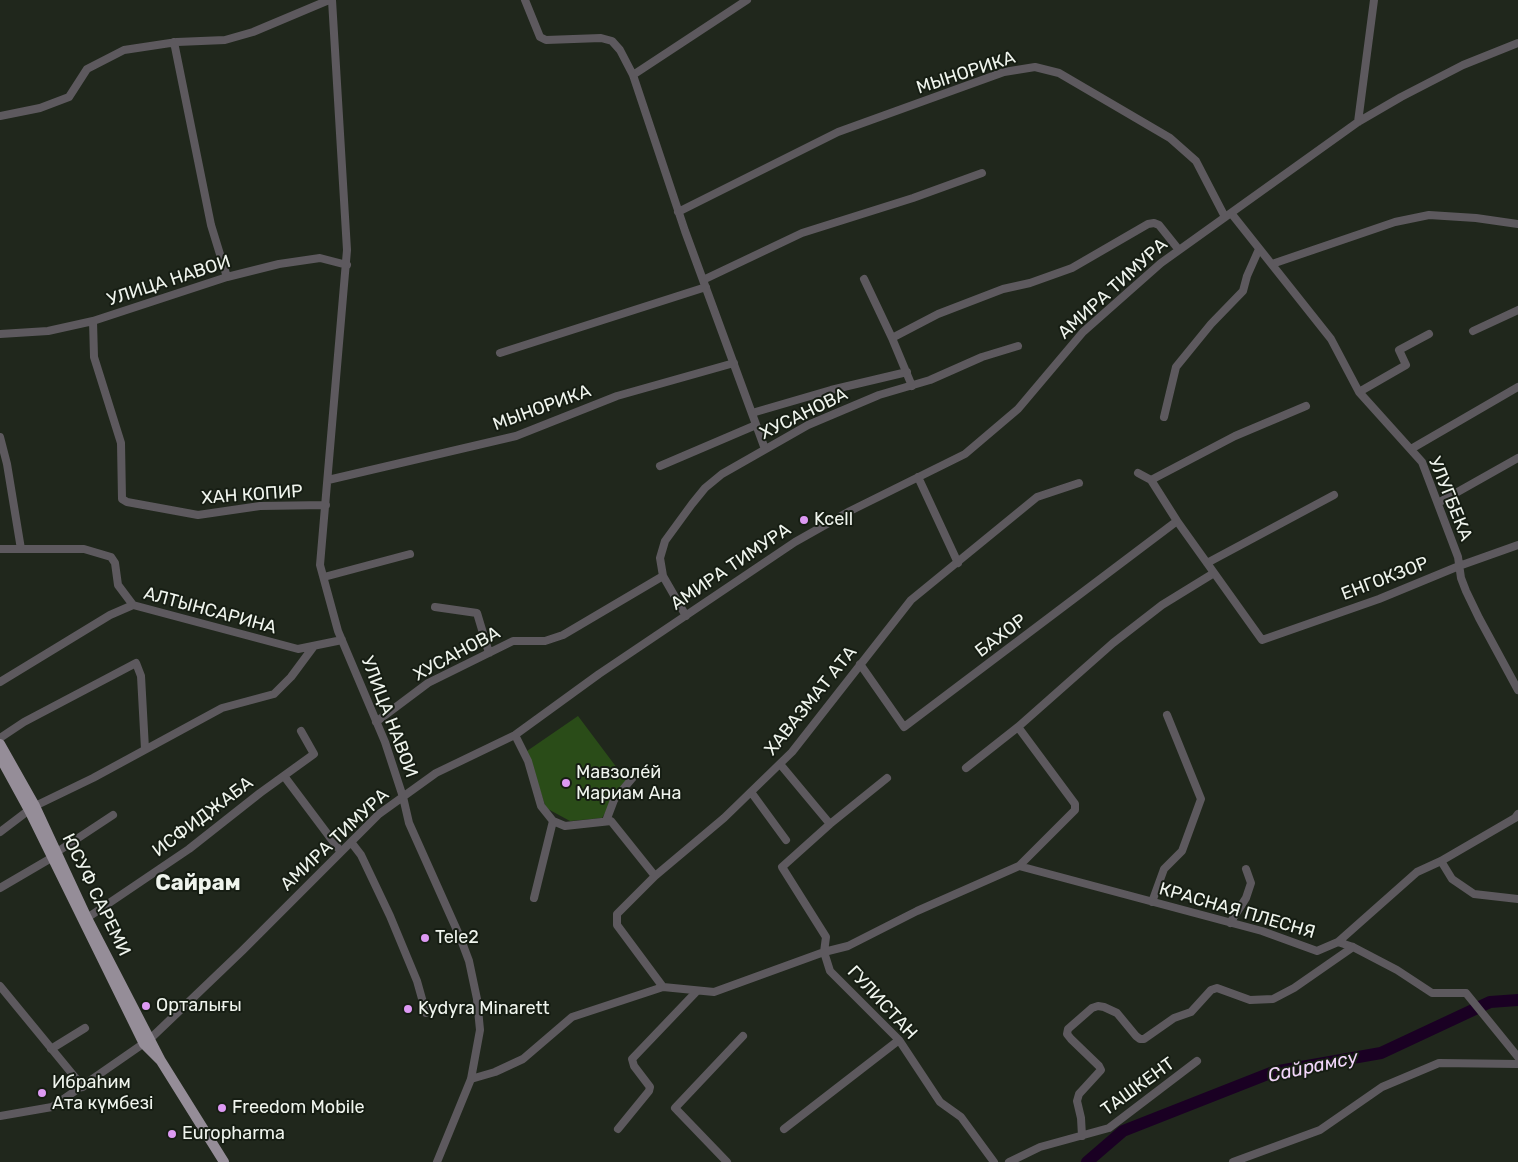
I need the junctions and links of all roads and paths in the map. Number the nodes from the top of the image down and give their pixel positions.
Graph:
1 (331, 0) edge
2 (525, 0) edge
3 (746, 0) edge
4 (1374, 0) edge
5 (174, 42) junction
6 (1518, 43) edge
7 (633, 75) junction
8 (0, 116) edge
9 (1358, 122) junction
10 (982, 173) dead end
11 (678, 212) junction
12 (1228, 215) junction
13 (1518, 224) edge
14 (1259, 248) junction
15 (1179, 250) junction
16 (1272, 264) junction
17 (346, 265) junction
18 (227, 278) junction
19 (864, 279) dead end
20 (704, 283) junction
21 (1518, 310) edge
22 (92, 321) junction
23 (1473, 331) dead end
24 (0, 334) edge
25 (1429, 334) dead end
26 (892, 338) junction
27 (1018, 346) dead end
28 (500, 353) dead end
29 (734, 363) junction
30 (907, 372) junction
31 (912, 386) junction
32 (1518, 387) edge
33 (1359, 392) junction
34 (1306, 406) dead end
35 (752, 413) junction
36 (1164, 417) dead end
37 (756, 425) junction
38 (0, 437) edge
39 (765, 448) junction
40 (1411, 449) junction
41 (1518, 458) edge
42 (660, 466) dead end
43 (1138, 473) dead end
44 (918, 477) junction
45 (328, 480) junction
46 (1151, 480) junction
47 (1079, 483) dead end
48 (1334, 495) dead end
49 (1438, 503) junction
50 (326, 506) junction
51 (1177, 521) junction
52 (1518, 545) edge
53 (0, 549) edge
54 (21, 549) junction
55 (410, 554) dead end
56 (958, 562) junction
57 (1207, 563) junction
58 (1459, 566) junction
59 (1214, 572) junction
60 (663, 576) junction
61 (324, 577) junction
62 (133, 605) junction
63 (435, 607) dead end
64 (686, 616) junction
65 (342, 640) junction
66 (314, 646) junction
67 (489, 653) junction
68 (860, 664) junction
69 (0, 682) edge
70 (1518, 690) edge
71 (1167, 715) dead end
72 (376, 722) junction
73 (1018, 727) junction
74 (301, 731) dead end
75 (515, 735) junction
76 (0, 738) edge
77 (0, 744) edge
78 (145, 749) junction
79 (0, 757) edge
80 (780, 764) junction
81 (966, 768) dead end
82 (635, 775) dead end
83 (284, 776) junction
84 (887, 778) dead end
85 (751, 792) junction
86 (403, 797) junction
87 (32, 808) junction
88 (1518, 814) edge
89 (113, 815) dead end
90 (553, 821) junction
91 (606, 822) junction
92 (830, 824) junction
93 (0, 832) edge
94 (786, 840) dead end
95 (351, 842) junction
96 (341, 852) junction
97 (55, 855) junction
98 (1441, 861) junction
99 (1019, 866) junction
100 (1246, 869) dead end
101 (655, 876) junction
102 (0, 888) edge
103 (534, 898) dead end
104 (1518, 898) edge
105 (1152, 902) junction
106 (87, 918) junction
107 (1230, 923) junction
108 (1338, 942) junction
109 (1353, 947) junction
110 (824, 952) junction
111 (0, 986) edge
112 (663, 988) junction
113 (697, 991) junction
114 (426, 1013) dead end
115 (85, 1028) dead end
116 (743, 1036) dead end
117 (899, 1040) junction
118 (147, 1041) junction
119 (51, 1049) junction
120 (1518, 1057) edge
121 (1198, 1061) dead end
122 (1518, 1064) edge
123 (471, 1079) junction
124 (83, 1087) junction
125 (0, 1116) edge
126 (618, 1129) dead end
127 (784, 1129) dead end
128 (1082, 1136) junction
129 (224, 1162) edge
130 (437, 1162) edge
131 (727, 1162) edge
132 (994, 1162) edge
133 (1010, 1162) edge
134 (1233, 1162) edge

1 - 5 street
1 - 17 street, УЛИЦА НАВОИ
2 - 7 street
3 - 7 street
4 - 9 street
5 - 8 street
5 - 18 street
6 - 9 street, АМИРА ТИМУРА
7 - 11 street
9 - 12 street, АМИРА ТИМУРА
10 - 20 street
11 - 12 street, МЫНОРИКА
11 - 20 street
12 - 14 street, УЛУГБЕКА
12 - 15 street, АМИРА ТИМУРА
13 - 16 street
14 - 16 street, УЛУГБЕКА
14 - 36 street
15 - 26 street
15 - 44 street, АМИРА ТИМУРА
16 - 33 street, УЛУГБЕКА
17 - 18 street, УЛИЦА НАВОИ
17 - 45 street, УЛИЦА НАВОИ
18 - 22 street, УЛИЦА НАВОИ
19 - 26 street
20 - 28 street
20 - 29 street
21 - 23 street
22 - 24 street, УЛИЦА НАВОИ
22 - 50 street, ХАН КОПИР
25 - 33 street
26 - 30 street
27 - 31 street, ХУСАНОВА
29 - 35 street
29 - 45 street, МЫНОРИКА
30 - 31 street
30 - 35 street
31 - 39 street, ХУСАНОВА
32 - 40 street
33 - 40 street, УЛУГБЕКА
34 - 46 street
35 - 37 street
37 - 39 street
37 - 42 street
38 - 54 street
39 - 60 street, ХУСАНОВА
40 - 49 street, УЛУГБЕКА
41 - 49 street
43 - 46 street
44 - 56 street
44 - 64 street, АМИРА ТИМУРА
45 - 50 street, УЛИЦА НАВОИ
46 - 51 street
47 - 56 street, ХАВАЗМАТ АТА
48 - 57 street
49 - 58 street, УЛУГБЕКА
50 - 61 street, УЛИЦА НАВОИ
51 - 57 street
51 - 68 street, БАХОР
52 - 58 street, ЕНГОКЗОР
53 - 54 street
54 - 62 street
55 - 61 street
56 - 68 street, ХАВАЗМАТ АТА
57 - 59 street
58 - 59 street, ЕНГОКЗОР
58 - 70 street, УЛУГБЕКА
59 - 73 street
60 - 64 street, ХУСАНОВА
60 - 67 street, ХУСАНОВА
61 - 65 street, УЛИЦА НАВОИ
62 - 66 street, АЛТЫНСАРИНА
62 - 69 street, АЛТЫНСАРИНА
63 - 67 street
64 - 75 street, АМИРА ТИМУРА
65 - 66 street, АЛТЫНСАРИНА
65 - 72 street, УЛИЦА НАВОИ
66 - 78 street
67 - 72 street, ХУСАНОВА
68 - 80 street, ХАВАЗМАТ АТА
71 - 105 street
72 - 86 street, УЛИЦА НАВОИ
73 - 81 street
73 - 99 street
74 - 83 street, ИСФИДЖАБА
75 - 86 street, АМИРА ТИМУРА
75 - 90 street
76 - 78 street
77 - 87 main road, ЮСУФ САРЕМИ
78 - 87 street
79 - 87 main road, ЮСУФ САРЕМИ
80 - 85 street, ХАВАЗМАТ АТА
80 - 92 street
82 - 91 street
83 - 96 street
83 - 106 street, ИСФИДЖАБА
84 - 92 street, ГУЛИСТАН
85 - 94 street
85 - 101 street, ХАВАЗМАТ АТА
86 - 95 street, АМИРА ТИМУРА
86 - 123 street, УЛИЦА НАВОИ
87 - 93 street
87 - 97 main road, ЮСУФ САРЕМИ
88 - 98 street
89 - 97 street
90 - 91 street
90 - 103 street
91 - 101 street
92 - 110 street, ГУЛИСТАН
95 - 96 street, АМИРА ТИМУРА
95 - 114 street
96 - 118 street, АМИРА ТИМУРА
97 - 102 street
97 - 106 main road, ЮСУФ САРЕМИ
97 - 118 main road, ЮСУФ САРЕМИ
98 - 104 street
98 - 108 street
99 - 105 street, КРАСНАЯ ПЛЕСНЯ
99 - 110 street
100 - 107 street
101 - 112 street, ХАВАЗМАТ АТА
105 - 107 street, КРАСНАЯ ПЛЕСНЯ
106 - 118 main road, ЮСУФ САРЕМИ
107 - 108 street, КРАСНАЯ ПЛЕСНЯ
108 - 109 street, КРАСНАЯ ПЛЕСНЯ
109 - 120 street, КРАСНАЯ ПЛЕСНЯ
109 - 128 street
110 - 113 street
110 - 117 street, ГУЛИСТАН
111 - 119 street
112 - 113 street
112 - 123 street
113 - 126 street
115 - 119 street
116 - 131 street
117 - 127 street
117 - 132 street, ГУЛИСТАН
118 - 124 street, АМИРА ТИМУРА
118 - 129 main road, ЮСУФ САРЕМИ
119 - 124 street
121 - 128 street, ТАШКЕНТ
122 - 134 street
123 - 130 street, УЛИЦА НАВОИ
124 - 125 street, АМИРА ТИМУРА
128 - 133 street, ТАШКЕНТ

